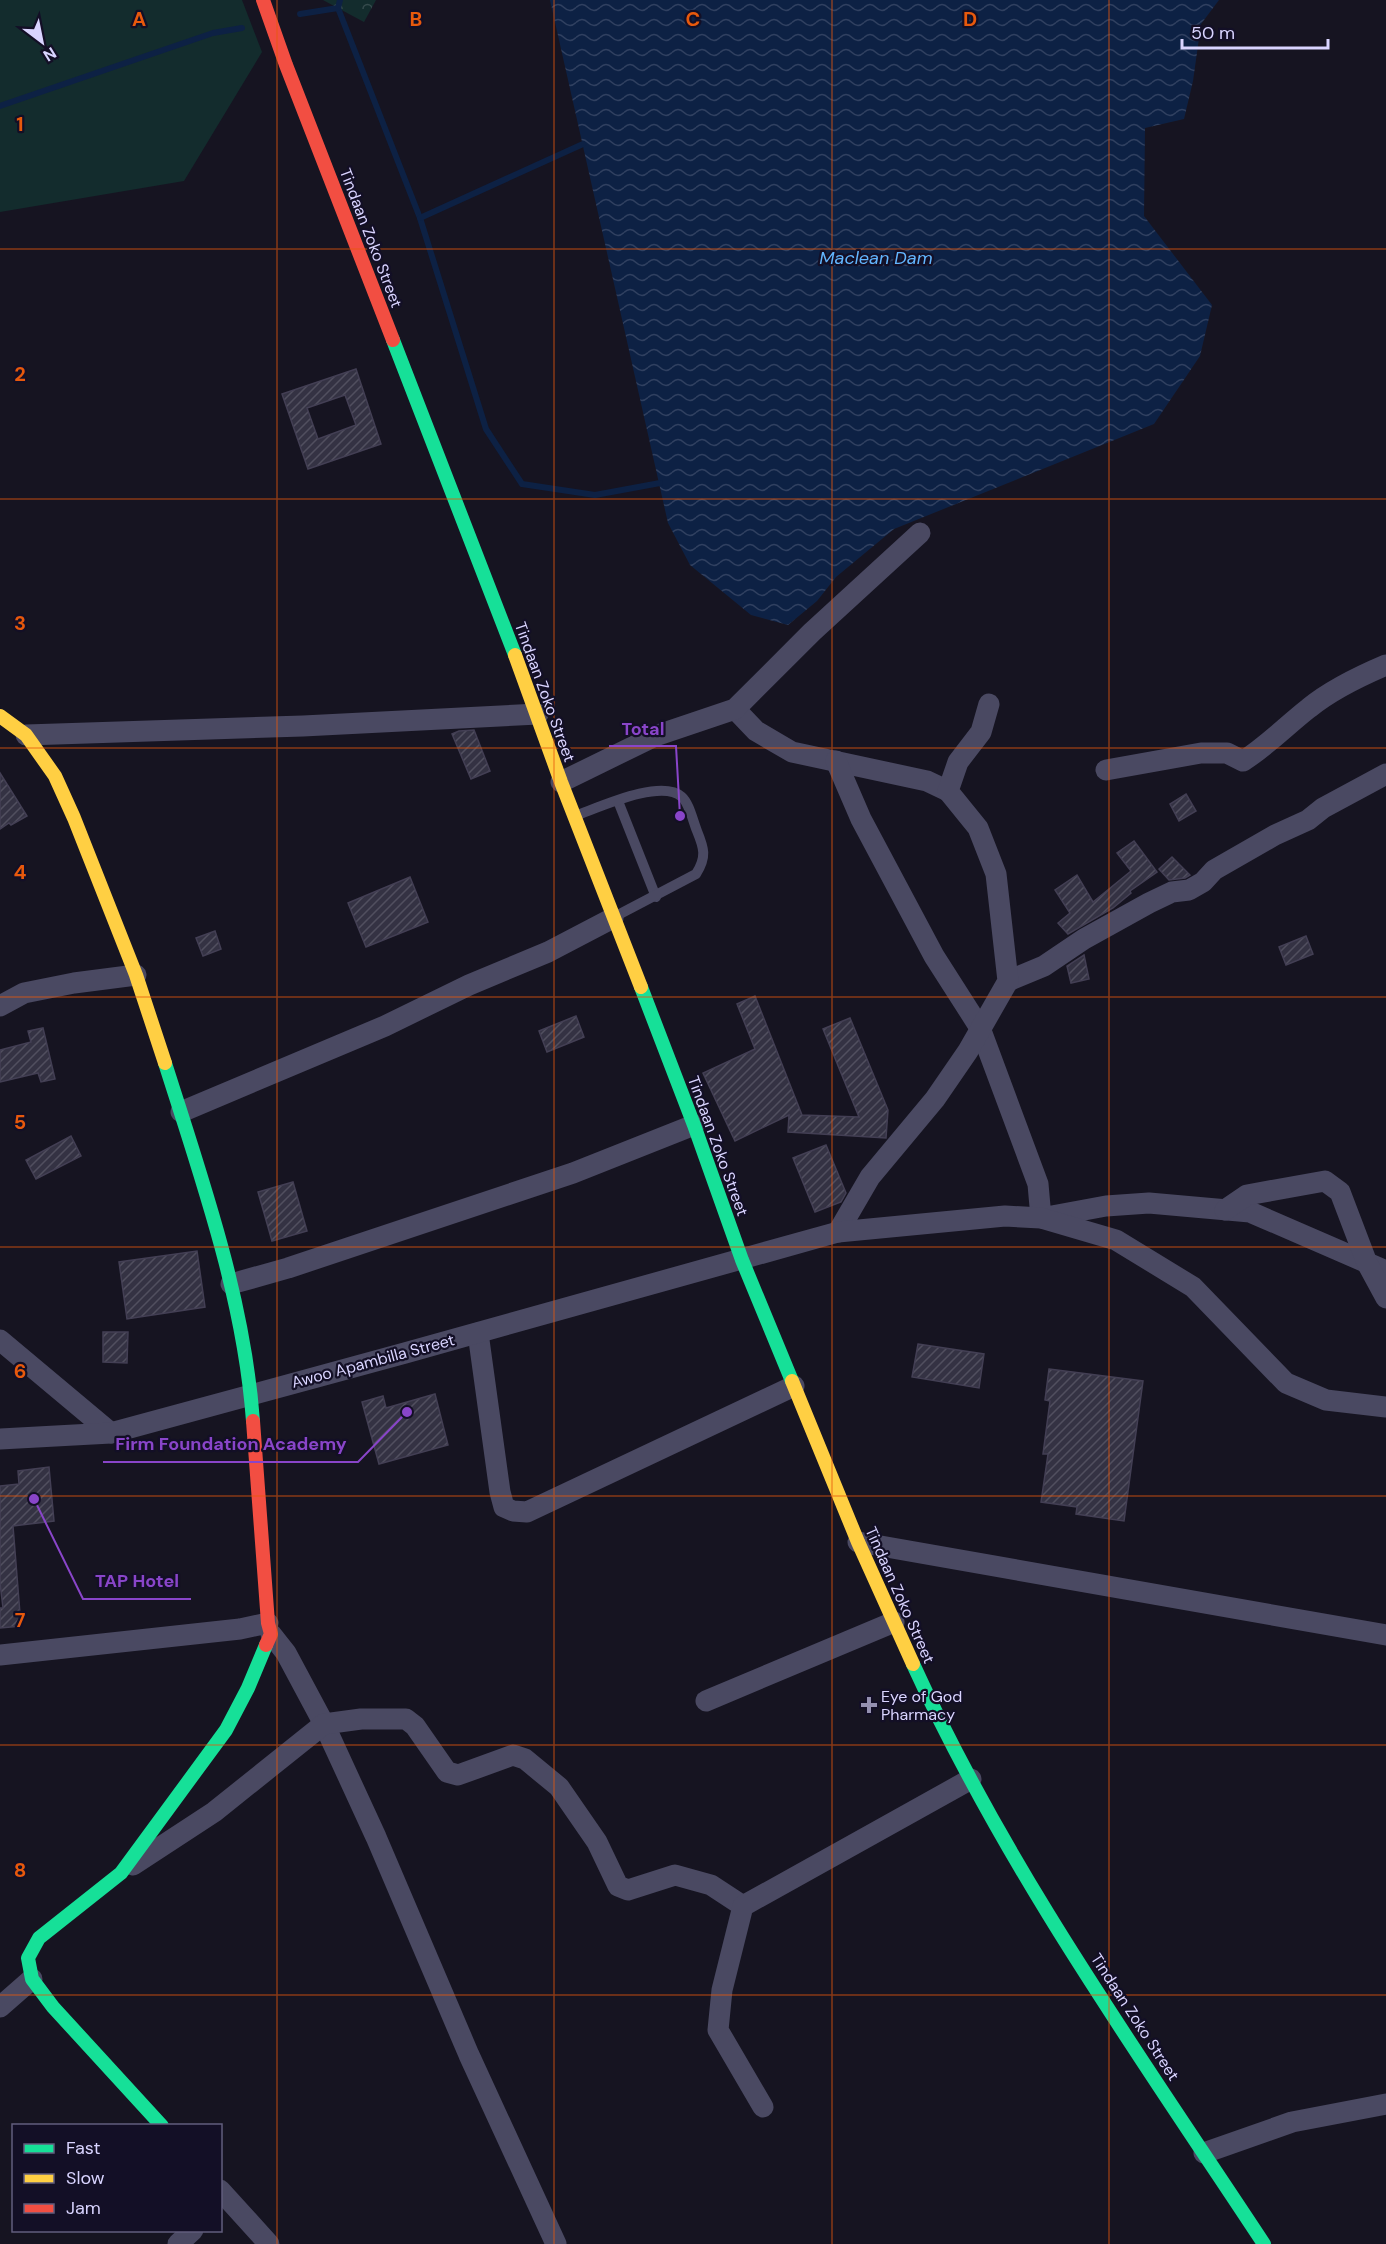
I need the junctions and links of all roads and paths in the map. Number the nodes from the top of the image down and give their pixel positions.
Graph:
1 (263, 0) edge
2 (920, 533) dead end
3 (1386, 665) edge
4 (989, 704) dead end
5 (735, 709) junction
6 (538, 714) junction
7 (0, 716) edge
8 (26, 735) junction
9 (836, 761) junction
10 (1106, 770) dead end
11 (1386, 774) edge
12 (561, 782) junction
13 (948, 791) junction
14 (618, 801) junction
15 (575, 817) junction
16 (656, 897) junction
17 (613, 918) junction
18 (136, 975) junction
19 (1008, 981) junction
20 (0, 1006) edge
21 (980, 1028) junction
22 (181, 1112) junction
23 (694, 1125) junction
24 (1225, 1210) junction
25 (1041, 1218) junction
26 (838, 1232) junction
27 (742, 1260) junction
28 (1377, 1267) edge
29 (231, 1284) junction
30 (1386, 1298) edge
31 (478, 1333) junction
32 (0, 1340) edge
33 (794, 1386) junction
34 (251, 1394) junction
35 (1386, 1407) edge
36 (111, 1433) junction
37 (0, 1439) edge
38 (858, 1542) junction
39 (894, 1622) junction
40 (269, 1628) junction
41 (1386, 1635) edge
42 (0, 1655) edge
43 (706, 1701) dead end
44 (324, 1724) junction
45 (971, 1779) junction
46 (121, 1873) junction
47 (742, 1906) junction
48 (32, 1979) junction
49 (0, 2007) edge
50 (1386, 2104) edge
51 (763, 2107) dead end
52 (160, 2124) edge
53 (1204, 2153) junction
54 (224, 2199) edge
55 (191, 2232) edge
56 (178, 2244) edge
57 (269, 2244) edge
58 (556, 2244) edge
59 (1264, 2244) edge

1 - 6 main road, Tindaan Zoko Street
2 - 5 street
3 - 10 street
4 - 13 street
5 - 9 street
5 - 12 street
6 - 8 street
6 - 12 main road, Tindaan Zoko Street
7 - 8 main road
8 - 18 main road
9 - 13 street
9 - 21 street
11 - 19 street
12 - 15 main road, Tindaan Zoko Street
13 - 19 street
14 - 15 lane
14 - 16 lane
14 - 16 lane
15 - 17 main road, Tindaan Zoko Street
16 - 17 lane
17 - 22 street
17 - 23 main road, Tindaan Zoko Street
18 - 20 street
18 - 22 main road
19 - 21 street
21 - 25 street
21 - 26 street
22 - 29 main road
23 - 27 main road, Tindaan Zoko Street
23 - 29 street
24 - 25 street
24 - 28 street
24 - 28 street
25 - 26 street, Awoo Apambilla Street
25 - 35 street
26 - 27 street, Awoo Apambilla Street
27 - 31 street, Awoo Apambilla Street
27 - 33 main road, Tindaan Zoko Street
28 - 30 street
29 - 34 main road
31 - 33 street
31 - 34 street, Awoo Apambilla Street
32 - 36 street
33 - 38 main road, Tindaan Zoko Street
34 - 36 street, Awoo Apambilla Street
34 - 40 main road
36 - 37 street, Awoo Apambilla Street
38 - 39 main road, Tindaan Zoko Street
38 - 41 street
39 - 43 street
39 - 45 main road, Tindaan Zoko Street
40 - 42 street
40 - 44 street
40 - 46 main road
44 - 46 street
44 - 47 street
44 - 58 street
45 - 47 street
45 - 53 main road, Tindaan Zoko Street
46 - 48 main road
47 - 51 street
48 - 49 street
48 - 52 main road
50 - 53 street
53 - 59 main road, Tindaan Zoko Street
54 - 57 street
55 - 56 street

